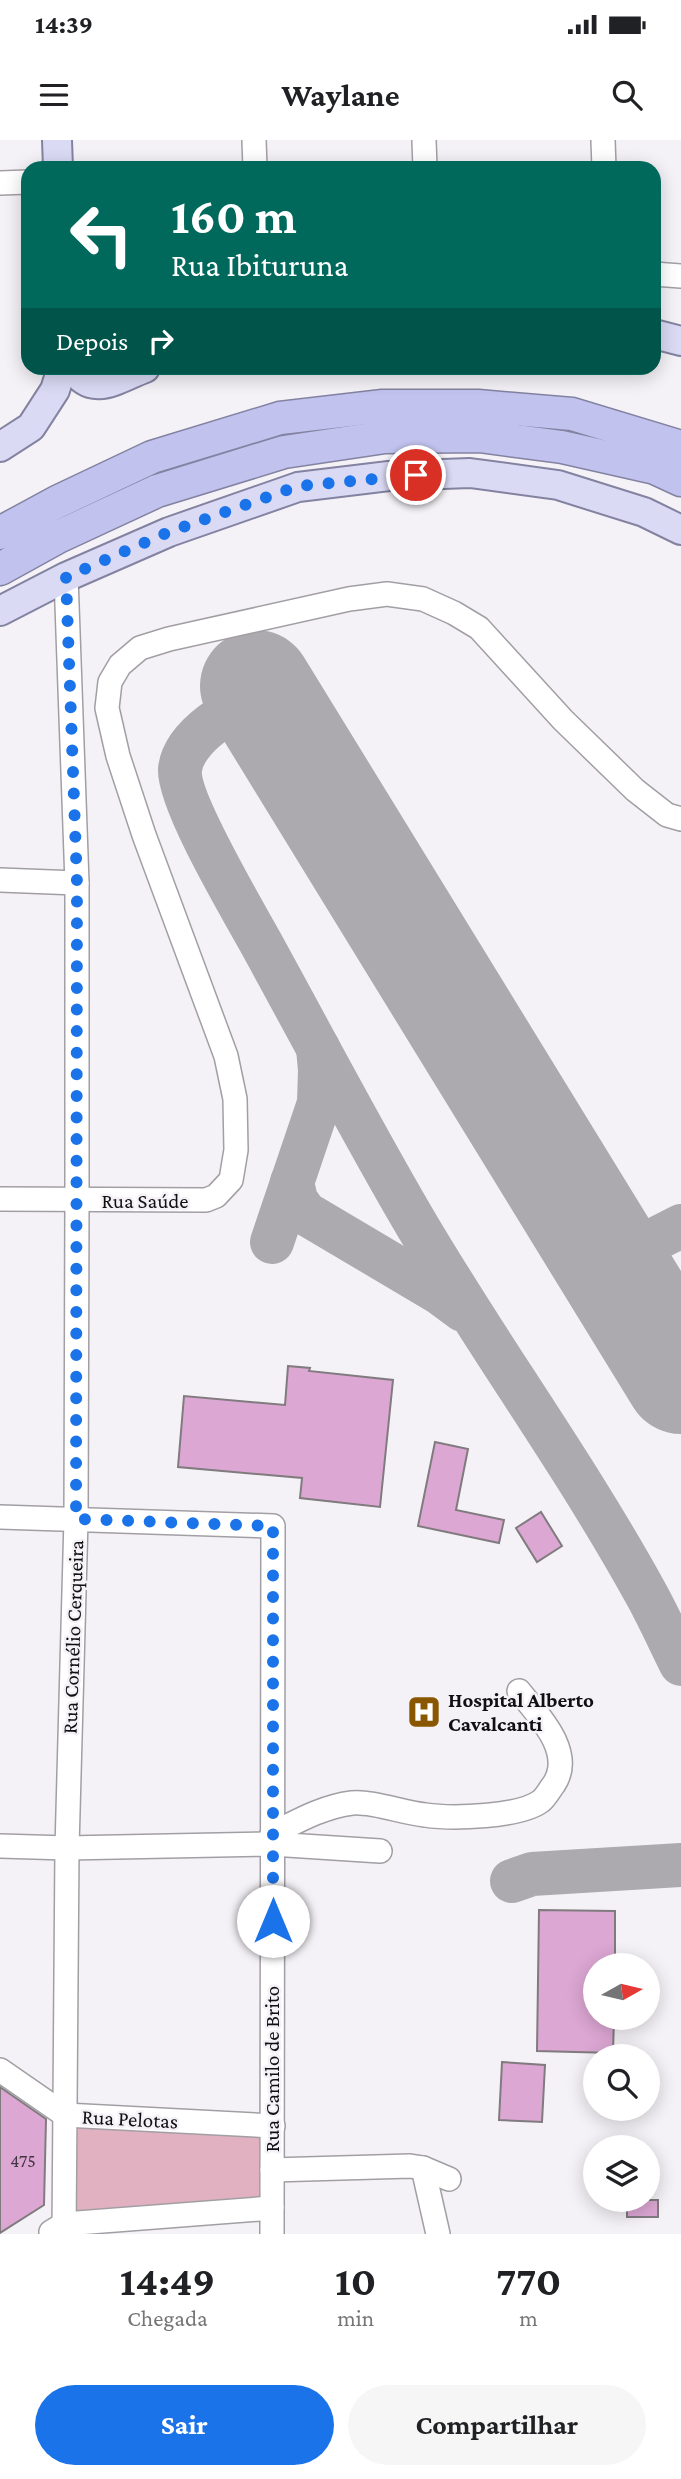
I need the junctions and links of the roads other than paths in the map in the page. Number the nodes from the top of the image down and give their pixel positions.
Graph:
1 (57, 140) edge
2 (254, 140) edge
3 (424, 140) edge
4 (603, 140) edge
5 (58, 161) edge
6 (255, 161) edge
7 (425, 161) edge
8 (604, 161) edge
9 (0, 183) edge
10 (21, 183) edge
11 (661, 275) edge
12 (681, 276) edge
13 (661, 336) edge
14 (681, 341) edge
15 (60, 375) edge
16 (79, 375) edge
17 (126, 375) edge
18 (0, 447) edge
19 (681, 447) edge
20 (681, 480) edge
21 (681, 530) edge
22 (0, 533) edge
23 (0, 569) edge
24 (66, 577) junction
25 (0, 611) edge
26 (681, 820) edge
27 (0, 880) edge
28 (77, 883) junction
29 (0, 1199) edge
30 (77, 1201) junction
31 (0, 1517) edge
32 (76, 1519) junction
33 (519, 1691) dead end
34 (272, 1839) junction
35 (0, 1846) edge
36 (67, 1848) junction
37 (380, 1851) dead end
38 (0, 2070) edge
39 (65, 2115) junction
40 (273, 2126) junction
41 (416, 2167) junction
42 (272, 2170) junction
43 (449, 2179) dead end
44 (272, 2208) junction
45 (59, 2231) edge
46 (272, 2234) edge
47 (438, 2234) edge

1 - 5 main road
2 - 6 street
3 - 7 street
4 - 8 street
9 - 10 street
11 - 12 street
13 - 14 main road
15 - 18 main road
16 - 17 main road
19 - 22 highway
20 - 23 highway
21 - 24 main road
24 - 25 main road
24 - 28 street, Rua Cornélio Cerqueira
26 - 30 street, Rua Saúde
27 - 28 street
28 - 30 street, Rua Cornélio Cerqueira
29 - 30 street, Rua Saúde
30 - 32 street, Rua Cornélio Cerqueira
31 - 32 street
32 - 34 street, Rua Camilo de Brito
32 - 36 street, Rua Cornélio Cerqueira
33 - 34 street
34 - 36 street
34 - 37 street
34 - 40 street, Rua Camilo de Brito
35 - 36 street
36 - 39 street, Rua Cornélio Cerqueira
38 - 39 street, Rua Pelotas
39 - 40 street, Rua Pelotas
39 - 45 street, Rua Cornélio Cerqueira
40 - 42 street, Rua Camilo de Brito
41 - 42 street
41 - 43 street
41 - 47 street
42 - 44 street, Rua Camilo de Brito
44 - 45 street
44 - 46 street, Rua Camilo de Brito

